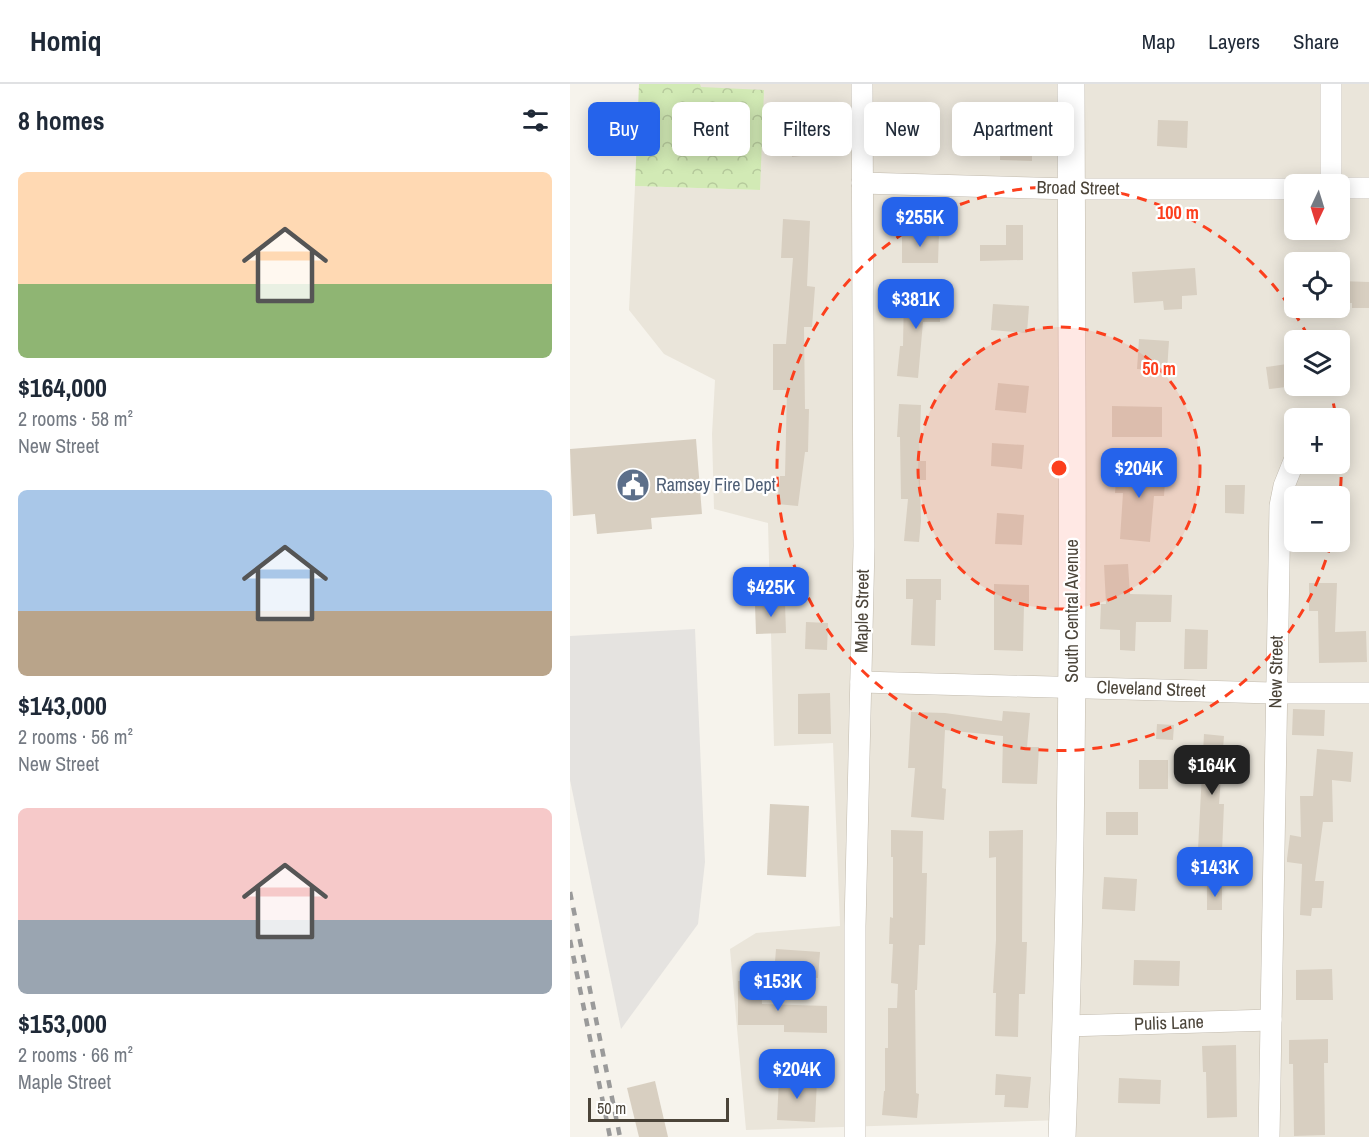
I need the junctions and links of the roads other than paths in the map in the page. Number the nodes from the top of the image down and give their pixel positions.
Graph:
1 (862, 84) edge
2 (1071, 84) edge
3 (1331, 84) edge
4 (1331, 174) edge
5 (862, 183) junction
6 (1350, 188) edge
7 (1369, 188) edge
8 (1071, 189) junction
9 (1284, 189) edge
10 (1289, 474) edge
11 (861, 682) junction
12 (1073, 687) junction
13 (1275, 693) junction
14 (1369, 693) edge
15 (1271, 1020) junction
16 (1066, 1026) junction
17 (855, 1137) edge
18 (1062, 1137) edge
19 (1269, 1137) edge

1 - 5 street, Maple Street
2 - 8 street, South Central Avenue
3 - 4 street
5 - 8 street, Broad Street
5 - 11 street, Maple Street
6 - 7 street
8 - 9 street, Broad Street
8 - 12 street, South Central Avenue
10 - 13 street, New Street
11 - 12 street, Cleveland Street
11 - 17 street, Maple Street
12 - 13 street, Cleveland Street
12 - 16 street, South Central Avenue
13 - 14 street, Cleveland Street
13 - 15 street, New Street
15 - 16 street, Pulis Lane
15 - 19 street, New Street
16 - 18 street, South Central Avenue

